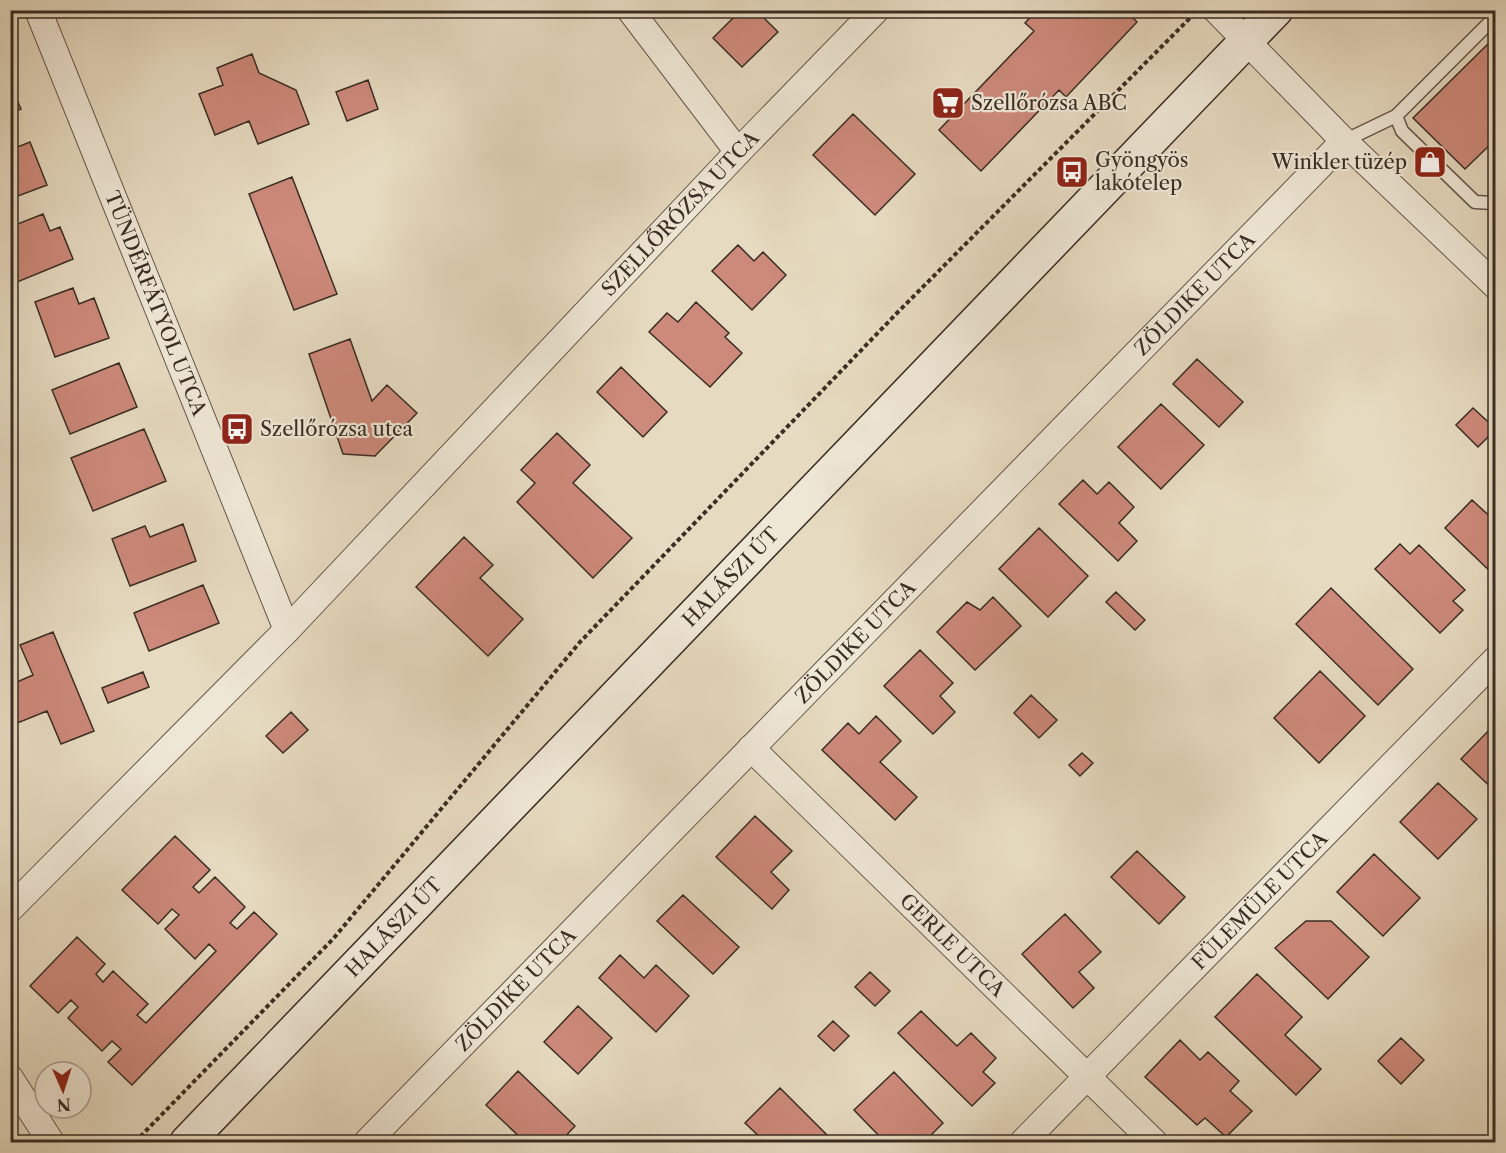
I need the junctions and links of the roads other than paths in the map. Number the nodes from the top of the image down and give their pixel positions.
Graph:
1 (38, 10) edge
2 (630, 10) edge
3 (876, 10) edge
4 (1216, 10) edge
5 (1276, 10) edge
6 (1496, 16) edge
7 (1247, 41) junction
8 (1396, 116) junction
9 (1344, 141) junction
10 (738, 152) junction
11 (1496, 201) edge
12 (1496, 286) edge
13 (286, 630) junction
14 (1496, 659) edge
15 (751, 748) junction
16 (10, 909) edge
17 (10, 1078) edge
18 (1086, 1078) junction
19 (51, 1143) edge
20 (187, 1143) edge
21 (367, 1143) edge
22 (1023, 1143) edge
23 (1154, 1143) edge

1 - 13 street, TÜNDÉRFÁTYOL UTCA
2 - 10 street
3 - 10 street, SZELLŐRÓZSA UTCA
4 - 7 street
5 - 7 main road, HALÁSZI ÚT
6 - 8 lane
7 - 9 street
7 - 20 main road, HALÁSZI ÚT
8 - 9 lane
8 - 11 lane
9 - 12 street
9 - 15 street, ZÖLDIKE UTCA
10 - 13 street, SZELLŐRÓZSA UTCA
13 - 16 street, SZELLŐRÓZSA UTCA
14 - 18 street, FÜLEMÜLE UTCA
15 - 18 street, GERLE UTCA
15 - 21 street, ZÖLDIKE UTCA
17 - 19 street
18 - 22 street, FÜLEMÜLE UTCA
18 - 23 street, GERLE UTCA

